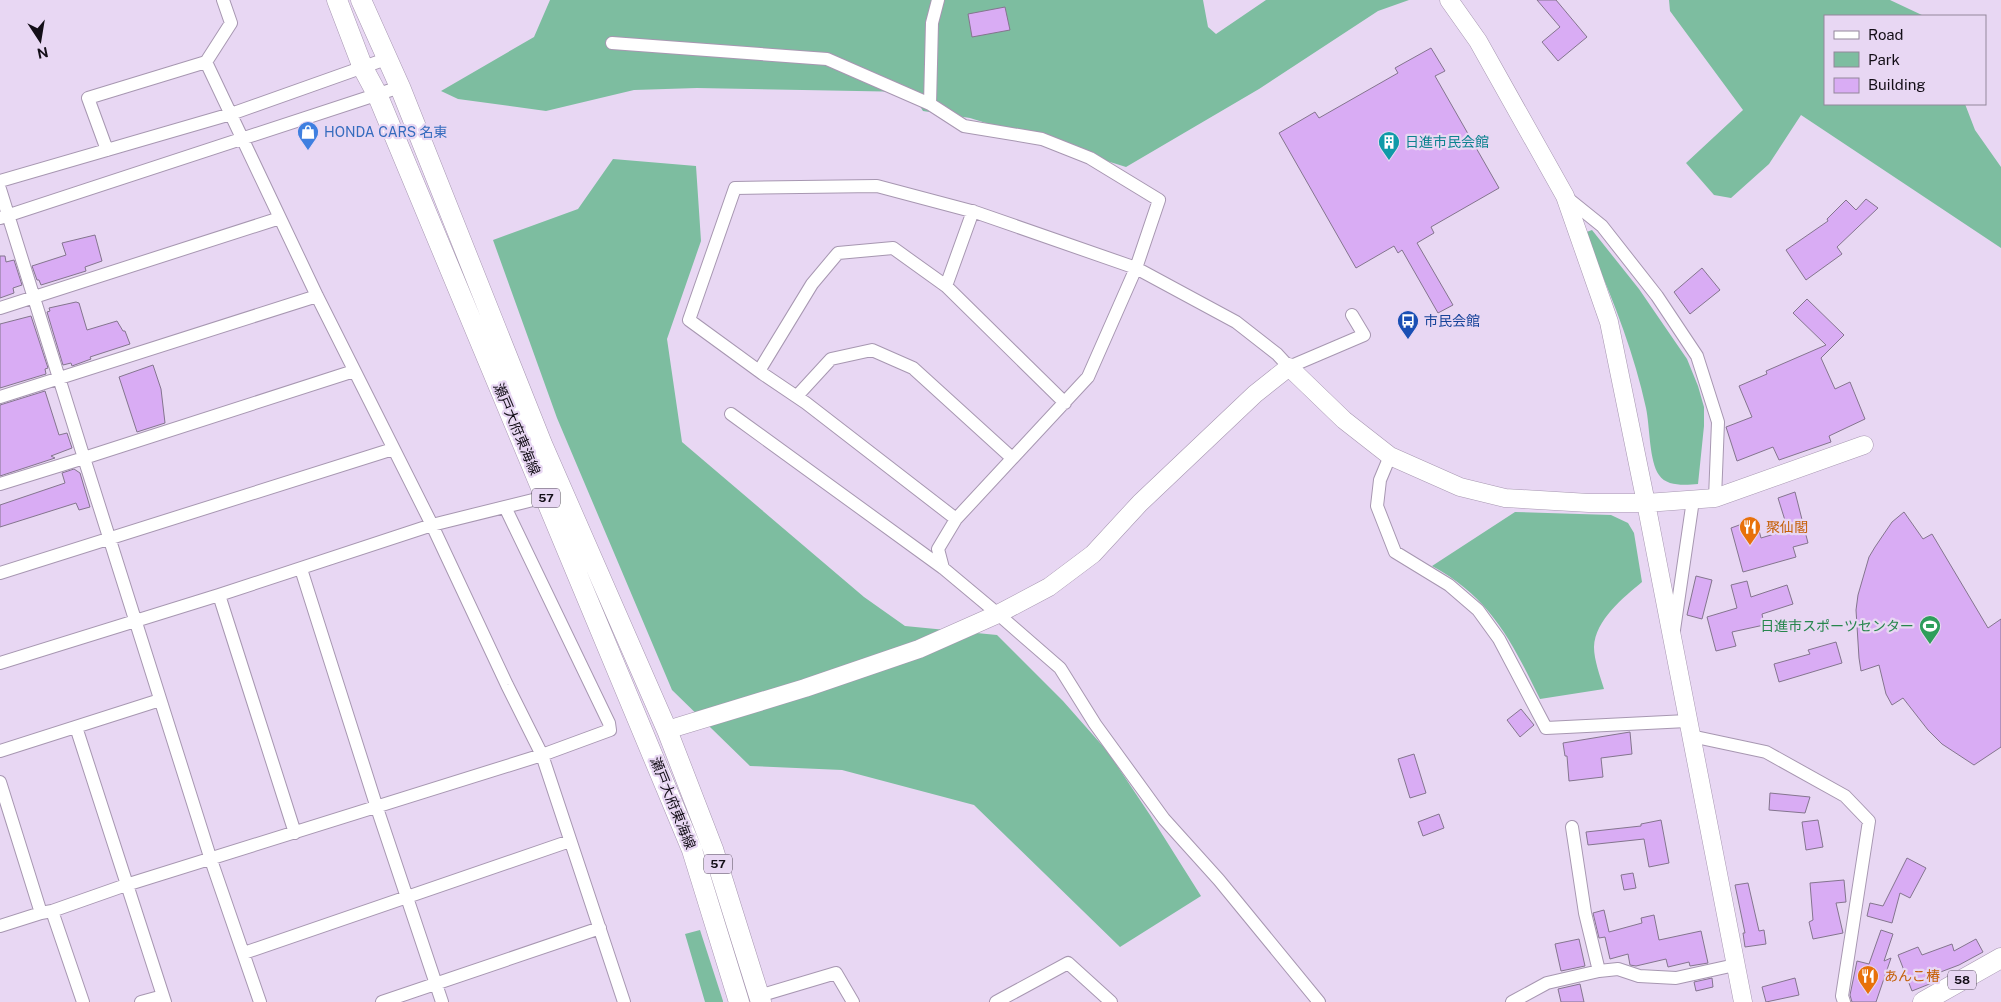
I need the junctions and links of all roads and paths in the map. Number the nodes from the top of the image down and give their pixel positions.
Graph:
1 (223, 0) edge
2 (336, 0) edge
3 (360, 0) edge
4 (938, 0) edge
5 (1449, 0) edge
6 (612, 43) dead end
7 (386, 59) junction
8 (206, 62) junction
9 (363, 68) junction
10 (400, 87) junction
11 (377, 94) junction
12 (930, 104) junction
13 (231, 114) junction
14 (243, 140) junction
15 (107, 150) junction
16 (0, 181) edge
17 (0, 189) edge
18 (1565, 196) junction
19 (972, 211) junction
20 (4, 217) edge
21 (280, 218) junction
22 (1136, 268) junction
23 (946, 286) junction
24 (317, 296) junction
25 (33, 297) junction
26 (0, 308) edge
27 (1352, 315) dead end
28 (1289, 367) junction
29 (354, 371) junction
30 (759, 371) junction
31 (59, 378) junction
32 (797, 396) junction
33 (0, 397) edge
34 (1065, 403) junction
35 (731, 414) dead end
36 (1864, 445) dead end
37 (393, 449) junction
38 (1390, 456) junction
39 (84, 458) junction
40 (1012, 458) junction
41 (0, 484) edge
42 (545, 497) junction
43 (1715, 498) junction
44 (1693, 500) junction
45 (1646, 503) junction
46 (505, 507) junction
47 (956, 519) junction
48 (432, 526) junction
49 (110, 539) junction
50 (301, 568) junction
51 (943, 568) junction
52 (0, 573) edge
53 (219, 595) junction
54 (998, 614) junction
55 (135, 620) junction
56 (1672, 643) junction
57 (0, 663) edge
58 (160, 700) junction
59 (76, 727) junction
60 (1689, 729) junction
61 (667, 730) junction
62 (0, 751) edge
63 (542, 755) junction
64 (0, 782) edge
65 (377, 808) junction
66 (1572, 827) dead end
67 (294, 833) junction
68 (570, 841) junction
69 (211, 860) junction
70 (126, 886) junction
71 (407, 897) junction
72 (47, 912) junction
73 (0, 926) edge
74 (600, 928) junction
75 (244, 953) junction
76 (2001, 958) edge
77 (1735, 965) junction
78 (1599, 971) junction
79 (436, 983) junction
80 (164, 999) edge
81 (760, 999) edge
82 (83, 1002) edge
83 (141, 1002) edge
84 (260, 1002) edge
85 (382, 1002) edge
86 (442, 1002) edge
87 (624, 1002) edge
88 (739, 1002) edge
89 (854, 1002) edge
90 (996, 1002) edge
91 (1111, 1002) edge
92 (1319, 1002) edge
93 (1512, 1002) edge
94 (1743, 1002) edge
95 (1844, 1002) edge
96 (1923, 1002) edge

1 - 8 street
2 - 9 main road, 瀬戸大府東海線 / 57
3 - 7 main road, 瀬戸大府東海線 / 57
4 - 12 street
5 - 18 street
6 - 12 street
7 - 9 street
7 - 10 main road, 瀬戸大府東海線 / 57
8 - 13 street
8 - 15 street
9 - 11 main road, 瀬戸大府東海線 / 57
9 - 13 street
10 - 11 street
10 - 61 main road, 瀬戸大府東海線 / 57
11 - 14 street
11 - 42 main road, 瀬戸大府東海線 / 57
12 - 22 street
13 - 14 street
13 - 15 street
14 - 20 street
14 - 21 street
15 - 16 street
17 - 20 street
18 - 43 street
18 - 45 street
19 - 22 street
19 - 23 street
19 - 30 street
20 - 25 street
21 - 24 street
21 - 25 street
22 - 28 street
22 - 34 street
23 - 30 street
23 - 34 street
24 - 29 street
24 - 31 street
25 - 26 street
25 - 31 street
27 - 28 street
28 - 38 street
28 - 54 street
29 - 37 street
29 - 39 street
30 - 32 street
31 - 33 street
31 - 39 street
32 - 40 street
32 - 47 street
34 - 40 street
35 - 51 street
36 - 43 street
37 - 48 street
37 - 49 street
38 - 45 street
38 - 60 street
39 - 41 street
39 - 49 street
40 - 47 street
42 - 46 street
42 - 88 main road, 瀬戸大府東海線 / 57
43 - 44 street
44 - 45 street
44 - 56 street
45 - 56 street
46 - 48 street
46 - 63 street
47 - 51 street
48 - 50 street
48 - 63 street
49 - 52 street
49 - 55 street
50 - 53 street
50 - 65 street
51 - 54 street
53 - 55 street
53 - 67 street
54 - 61 street
54 - 92 street
55 - 57 street
55 - 58 street
56 - 60 street
58 - 59 street
58 - 69 street
59 - 62 street
59 - 70 street
60 - 77 street
60 - 95 street
61 - 81 main road, 瀬戸大府東海線 / 57
63 - 65 street
63 - 68 street
64 - 72 street
65 - 67 street
65 - 71 street
66 - 78 street
67 - 69 street
68 - 71 street
68 - 74 street
69 - 70 street
69 - 75 street
70 - 72 street
70 - 80 street
71 - 75 street
71 - 79 street
72 - 73 street
72 - 82 street
74 - 79 street
74 - 87 street
75 - 84 street
76 - 96 main road, 58
77 - 78 street
77 - 94 street
78 - 93 street
79 - 85 street
79 - 86 street
80 - 83 street
81 - 89 street
90 - 91 street

